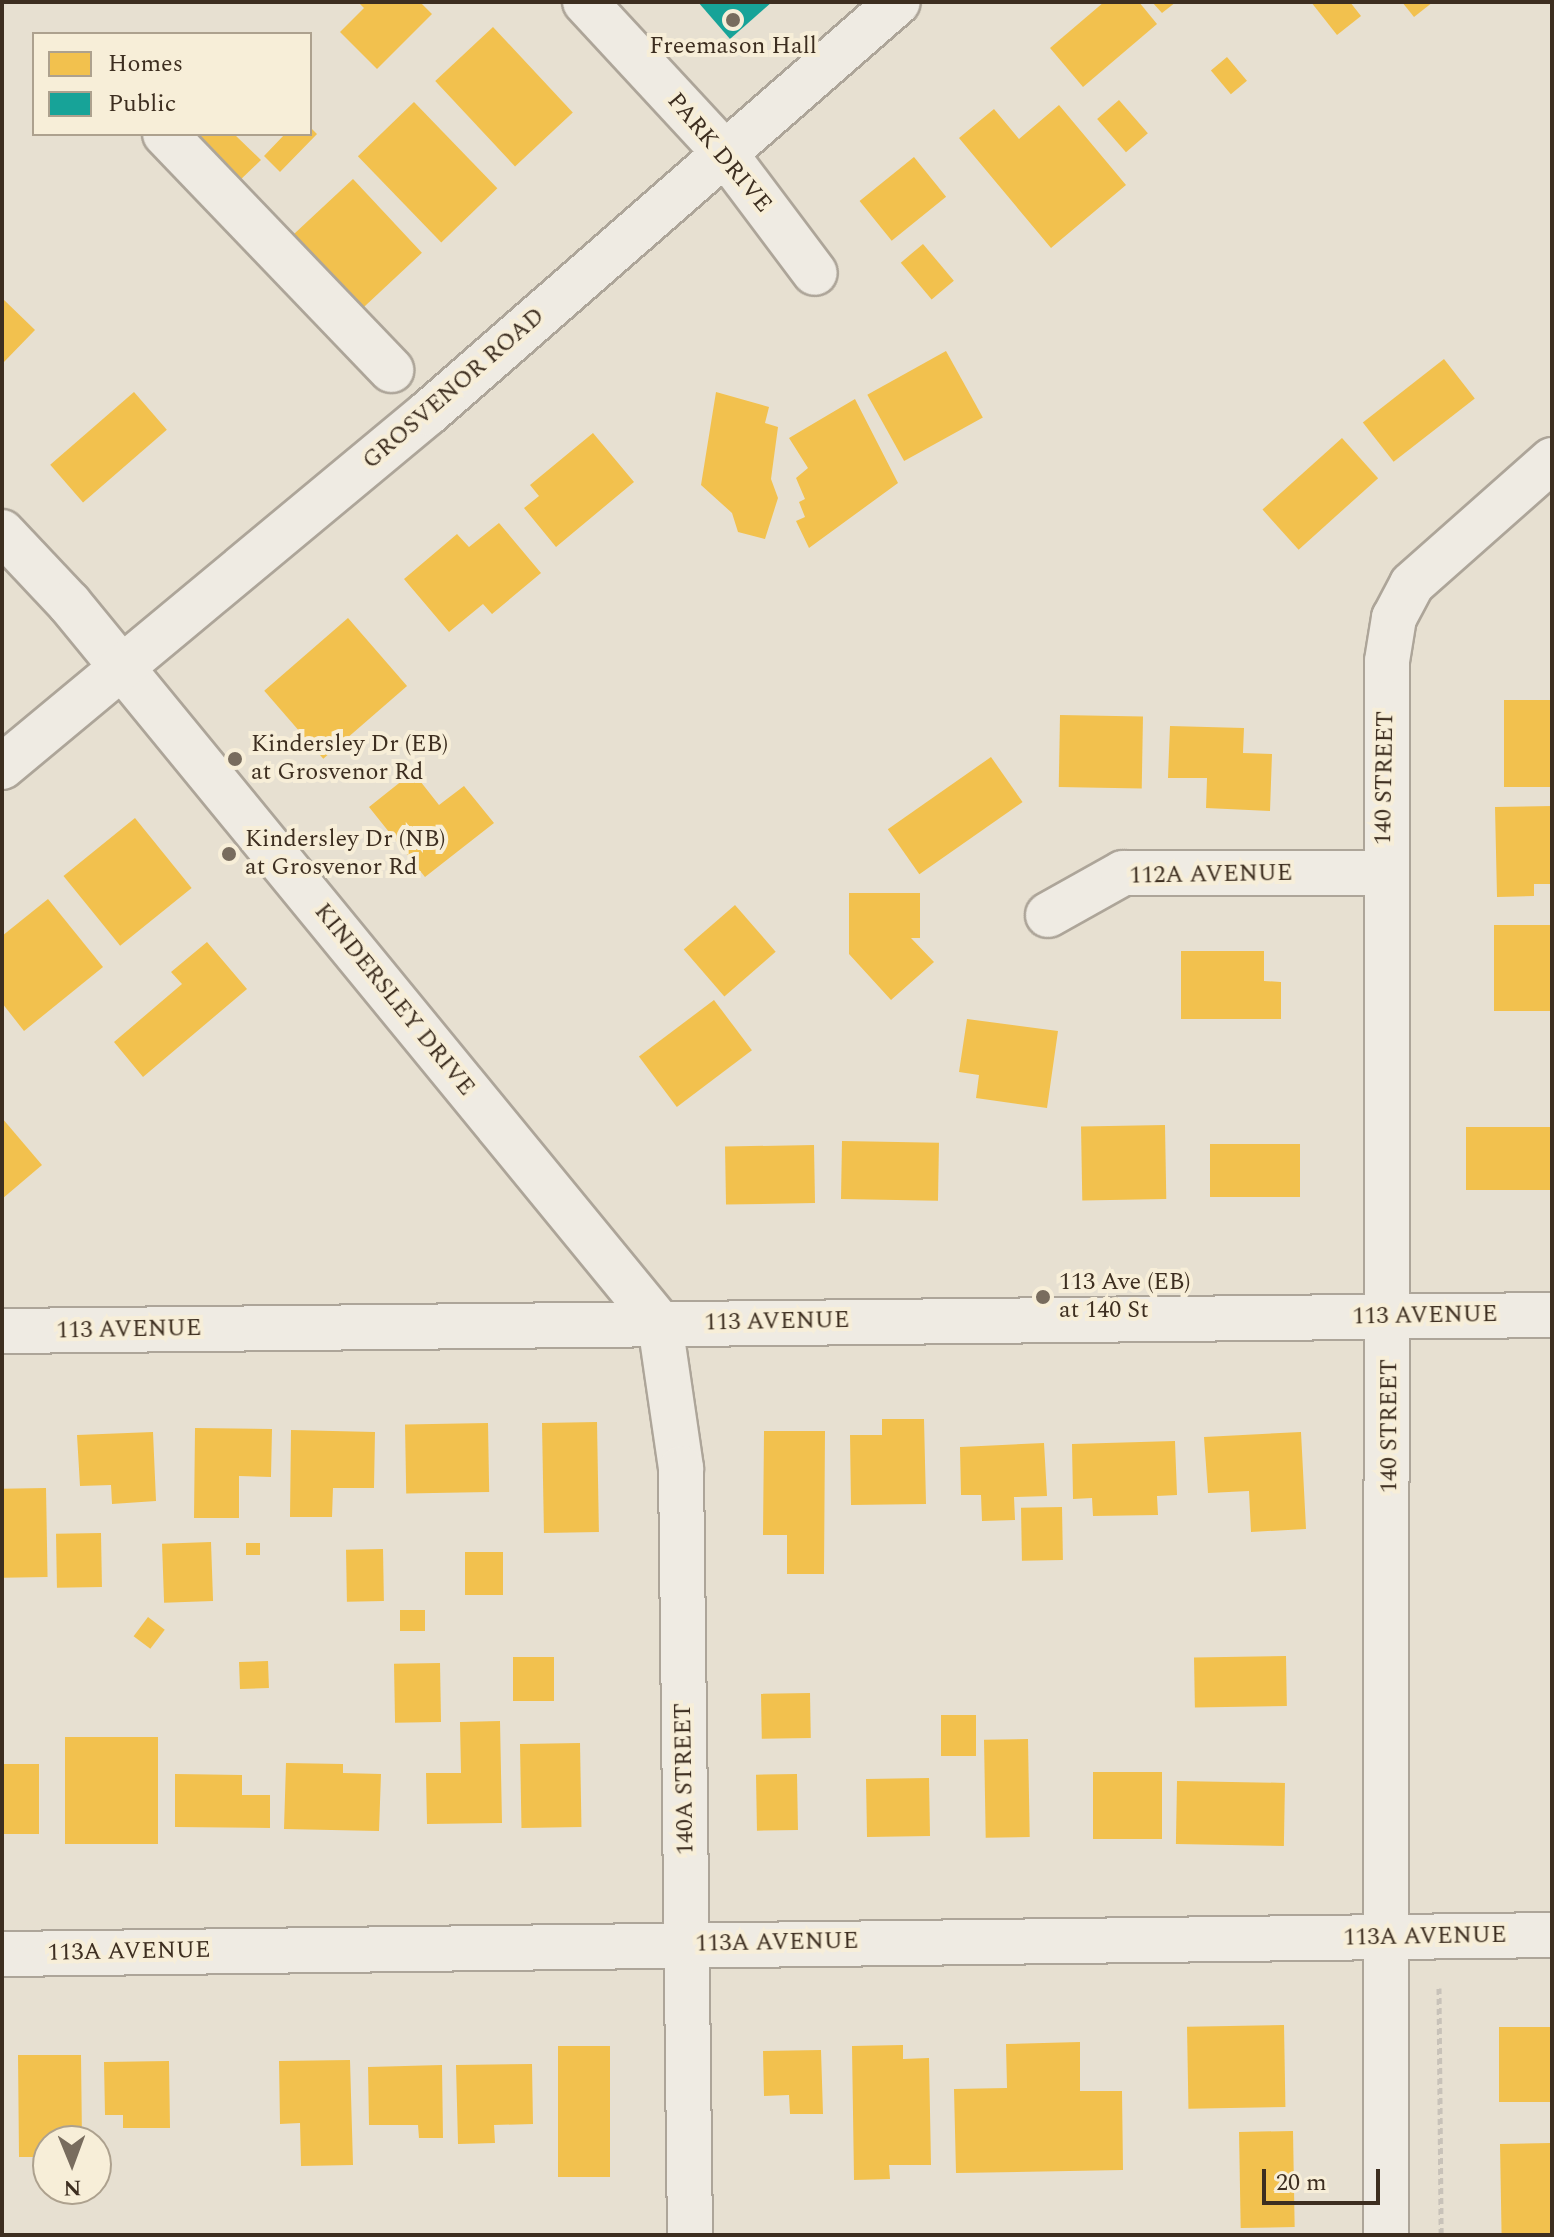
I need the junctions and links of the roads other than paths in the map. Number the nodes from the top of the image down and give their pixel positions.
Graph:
1 (585, 2) edge
2 (898, 2) edge
3 (167, 136) edge
4 (724, 152) junction
5 (815, 273) dead end
6 (391, 370) dead end
7 (1552, 460) edge
8 (2, 532) edge
9 (120, 667) junction
10 (2, 767) edge
11 (1384, 873) junction
12 (1048, 915) dead end
13 (1552, 1315) edge
14 (1390, 1317) junction
15 (660, 1324) junction
16 (2, 1331) edge
17 (1552, 1935) edge
18 (1388, 1936) junction
19 (687, 1944) junction
20 (2, 1954) edge
21 (690, 2235) edge
22 (1386, 2235) edge

1 - 4 street, PARK DRIVE
2 - 4 street, GROSVENOR ROAD
3 - 6 street
4 - 5 street, PARK DRIVE
4 - 9 street, GROSVENOR ROAD
7 - 11 street, 140 STREET
8 - 9 street, KINDERSLEY DRIVE
9 - 10 street, GROSVENOR ROAD
9 - 15 street, KINDERSLEY DRIVE
11 - 12 street, 112A AVENUE
11 - 14 street, 140 STREET
13 - 14 street, 113 AVENUE
14 - 15 street, 113 AVENUE
14 - 18 street, 140 STREET
15 - 16 street, 113 AVENUE
15 - 19 street, 140A STREET
17 - 18 street, 113A AVENUE
18 - 19 street, 113A AVENUE
18 - 22 street, 140 STREET
19 - 20 street, 113A AVENUE
19 - 21 street, 140A STREET

